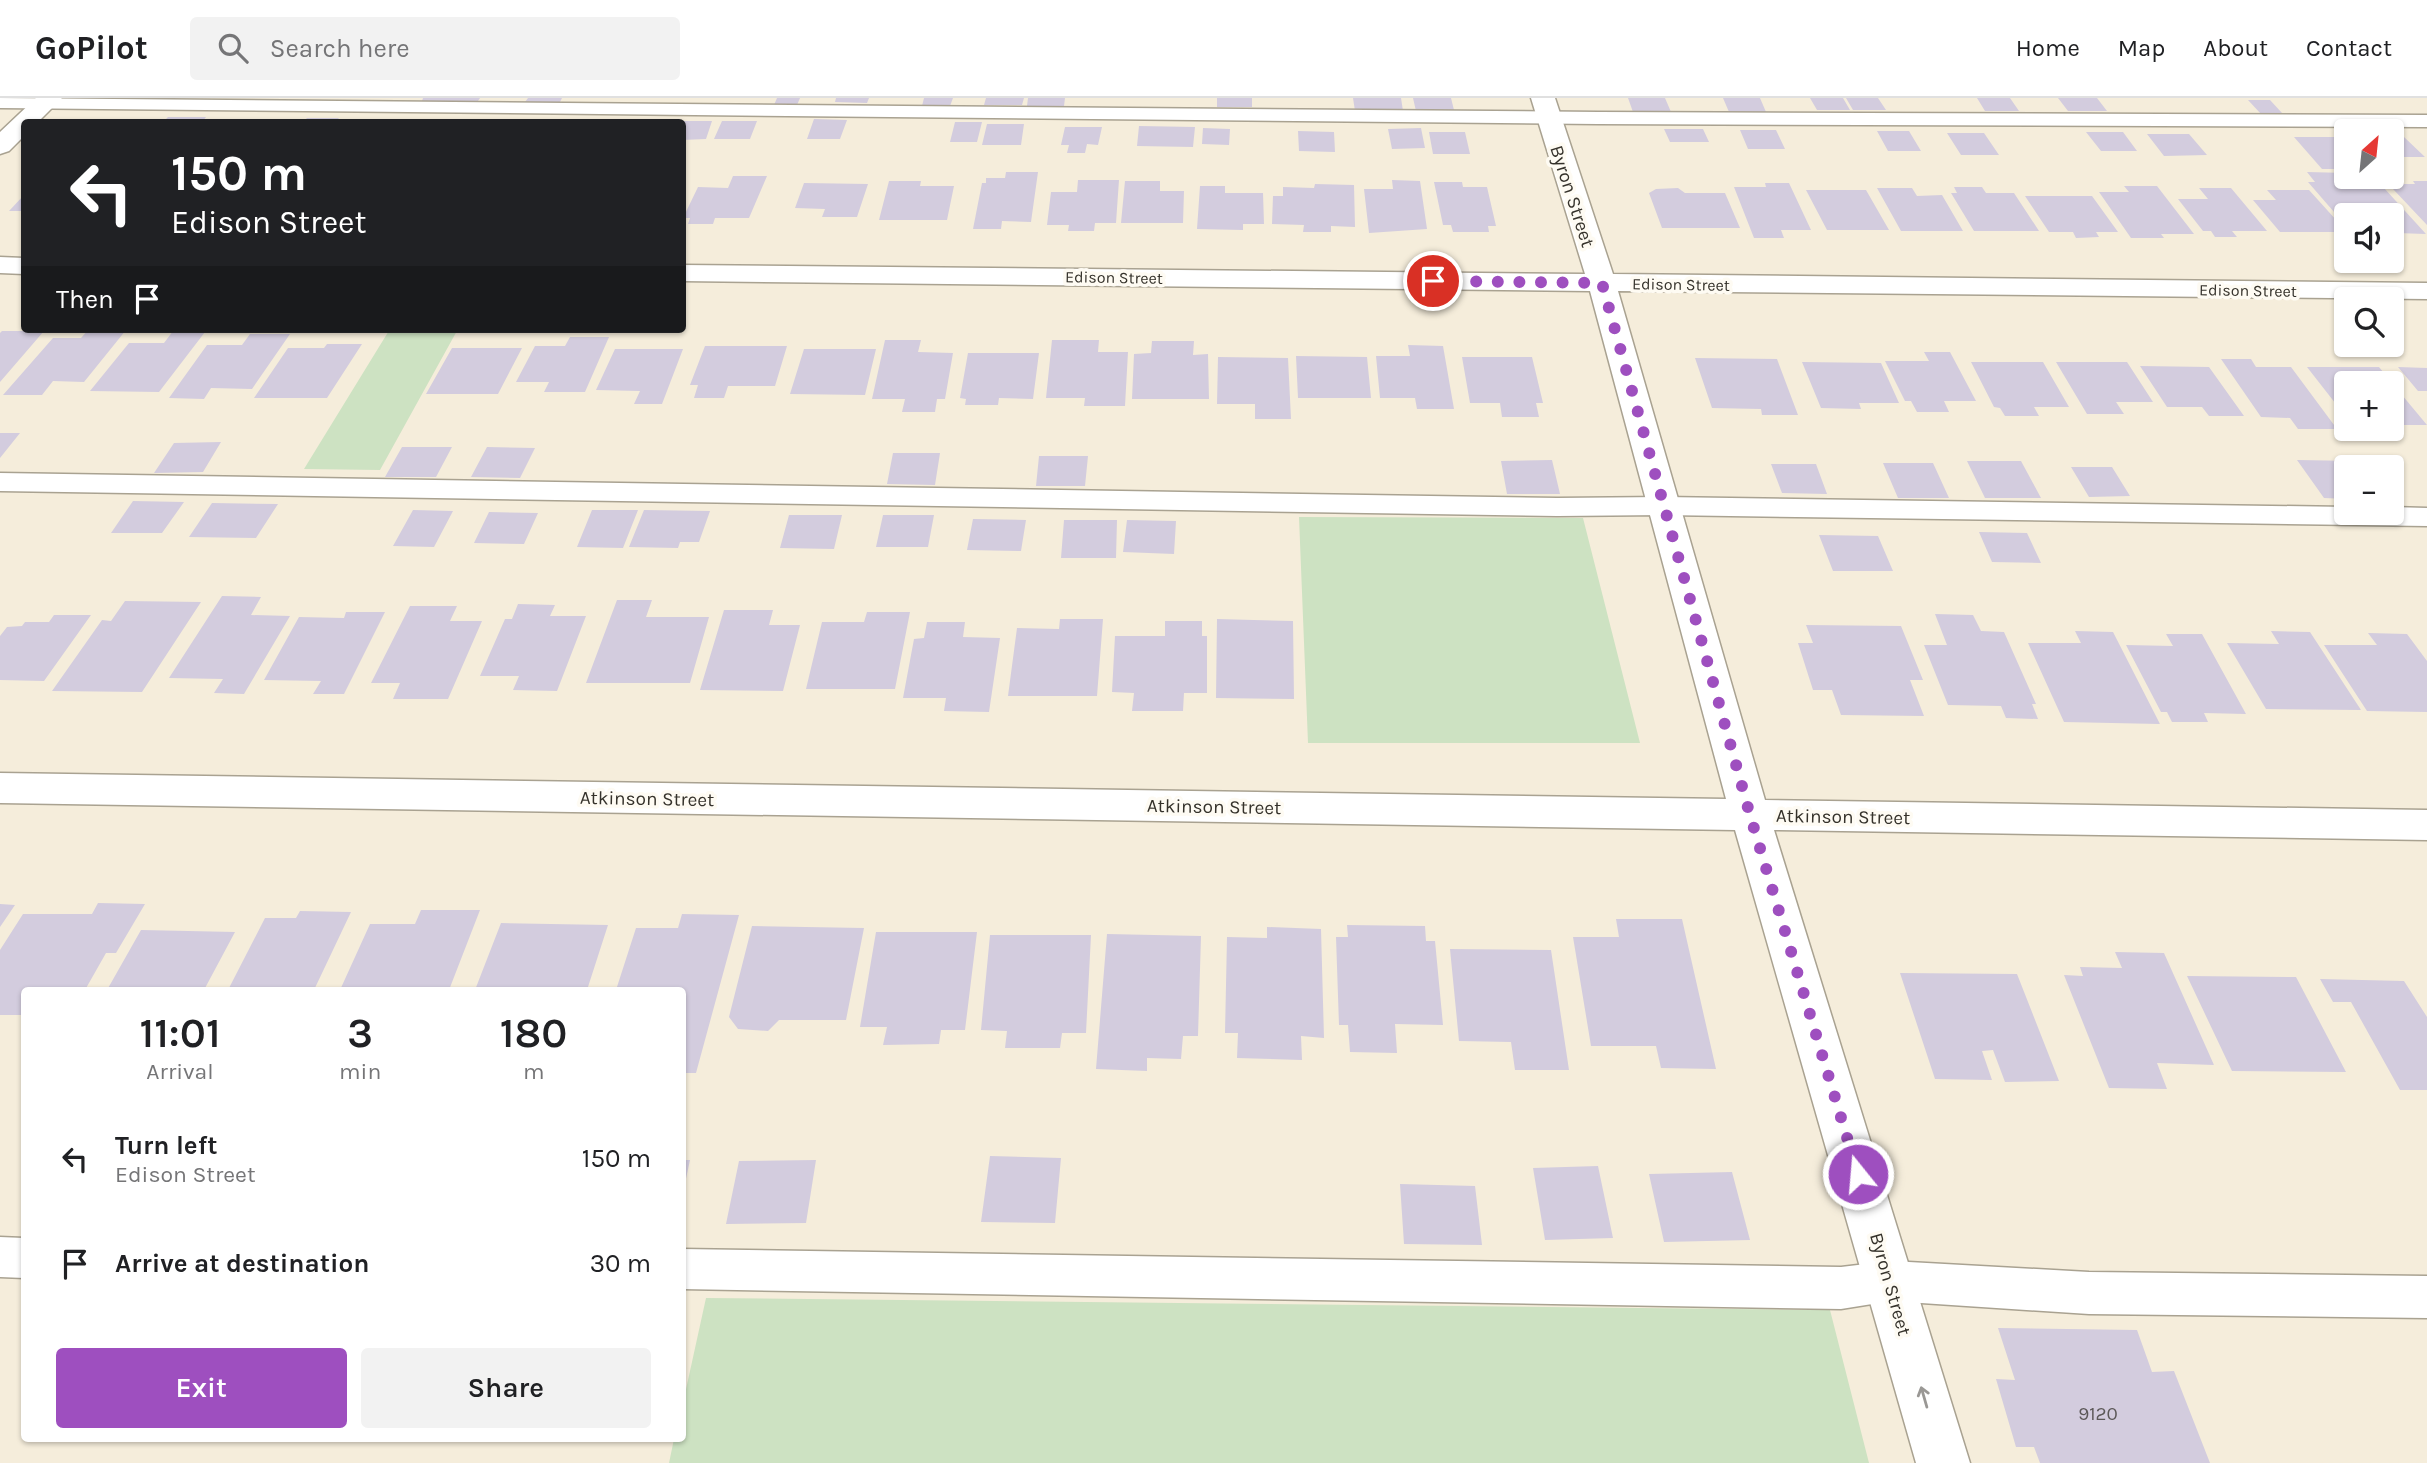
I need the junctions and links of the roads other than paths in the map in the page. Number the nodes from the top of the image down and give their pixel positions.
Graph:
1 (47, 100) edge
2 (0, 102) edge
3 (1546, 108) edge
4 (28, 119) edge
5 (2427, 121) edge
6 (21, 125) edge
7 (0, 146) edge
8 (0, 265) edge
9 (21, 265) edge
10 (686, 273) edge
11 (1602, 283) junction
12 (2427, 291) edge
13 (0, 482) edge
14 (1664, 506) junction
15 (2427, 517) edge
16 (0, 788) edge
17 (1750, 815) junction
18 (2427, 825) edge
19 (0, 1257) edge
20 (21, 1258) edge
21 (686, 1269) edge
22 (1891, 1281) junction
23 (2427, 1297) edge
24 (1943, 1463) edge

1 - 2 lane
1 - 3 lane
1 - 4 street
3 - 5 lane
3 - 11 street, Byron Street
6 - 7 street
8 - 9 street
10 - 11 street, Edison Street
11 - 12 street, Edison Street
11 - 14 street, Byron Street
13 - 14 lane
14 - 15 lane
14 - 17 street, Byron Street
16 - 17 street, Atkinson Street
17 - 18 street, Atkinson Street
17 - 22 street, Byron Street
19 - 20 lane
21 - 22 lane
22 - 23 lane
24 -> 22 street, Byron Street

